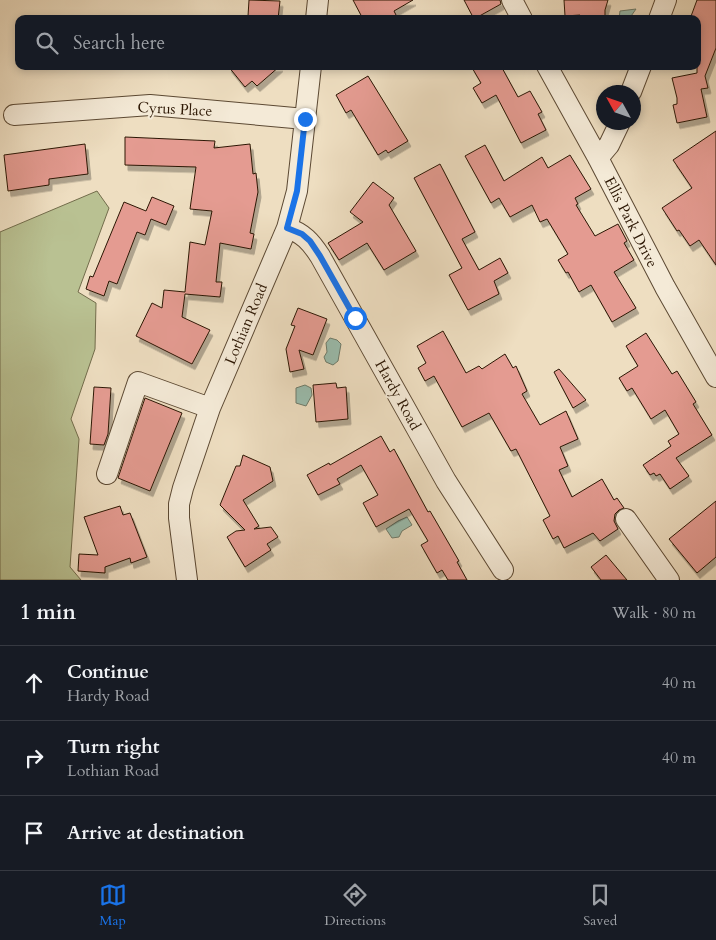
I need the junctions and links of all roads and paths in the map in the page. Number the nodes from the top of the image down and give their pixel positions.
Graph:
1 (318, 0) edge
2 (512, 0) edge
3 (666, 0) edge
4 (316, 15) edge
5 (520, 15) edge
6 (660, 15) edge
7 (311, 70) edge
8 (549, 70) edge
9 (639, 70) edge
10 (634, 85) edge
11 (14, 115) dead end
12 (305, 119) junction
13 (616, 130) edge
14 (598, 158) junction
15 (287, 228) junction
16 (716, 377) edge
17 (210, 408) junction
18 (108, 474) dead end
19 (626, 519) dead end
20 (504, 570) dead end
21 (187, 580) edge
22 (669, 580) edge

1 - 4 street
2 - 5 street
3 - 6 street
7 - 12 street, Lothian Road
8 - 14 street, Ellis Park Drive
9 - 10 street
11 - 12 street, Cyrus Place
12 - 15 street, Lothian Road
13 - 14 street
14 - 16 street, Ellis Park Drive
15 - 17 street, Lothian Road
15 - 20 street, Hardy Road
17 - 18 street
17 - 21 street, Lothian Road
19 - 22 street

